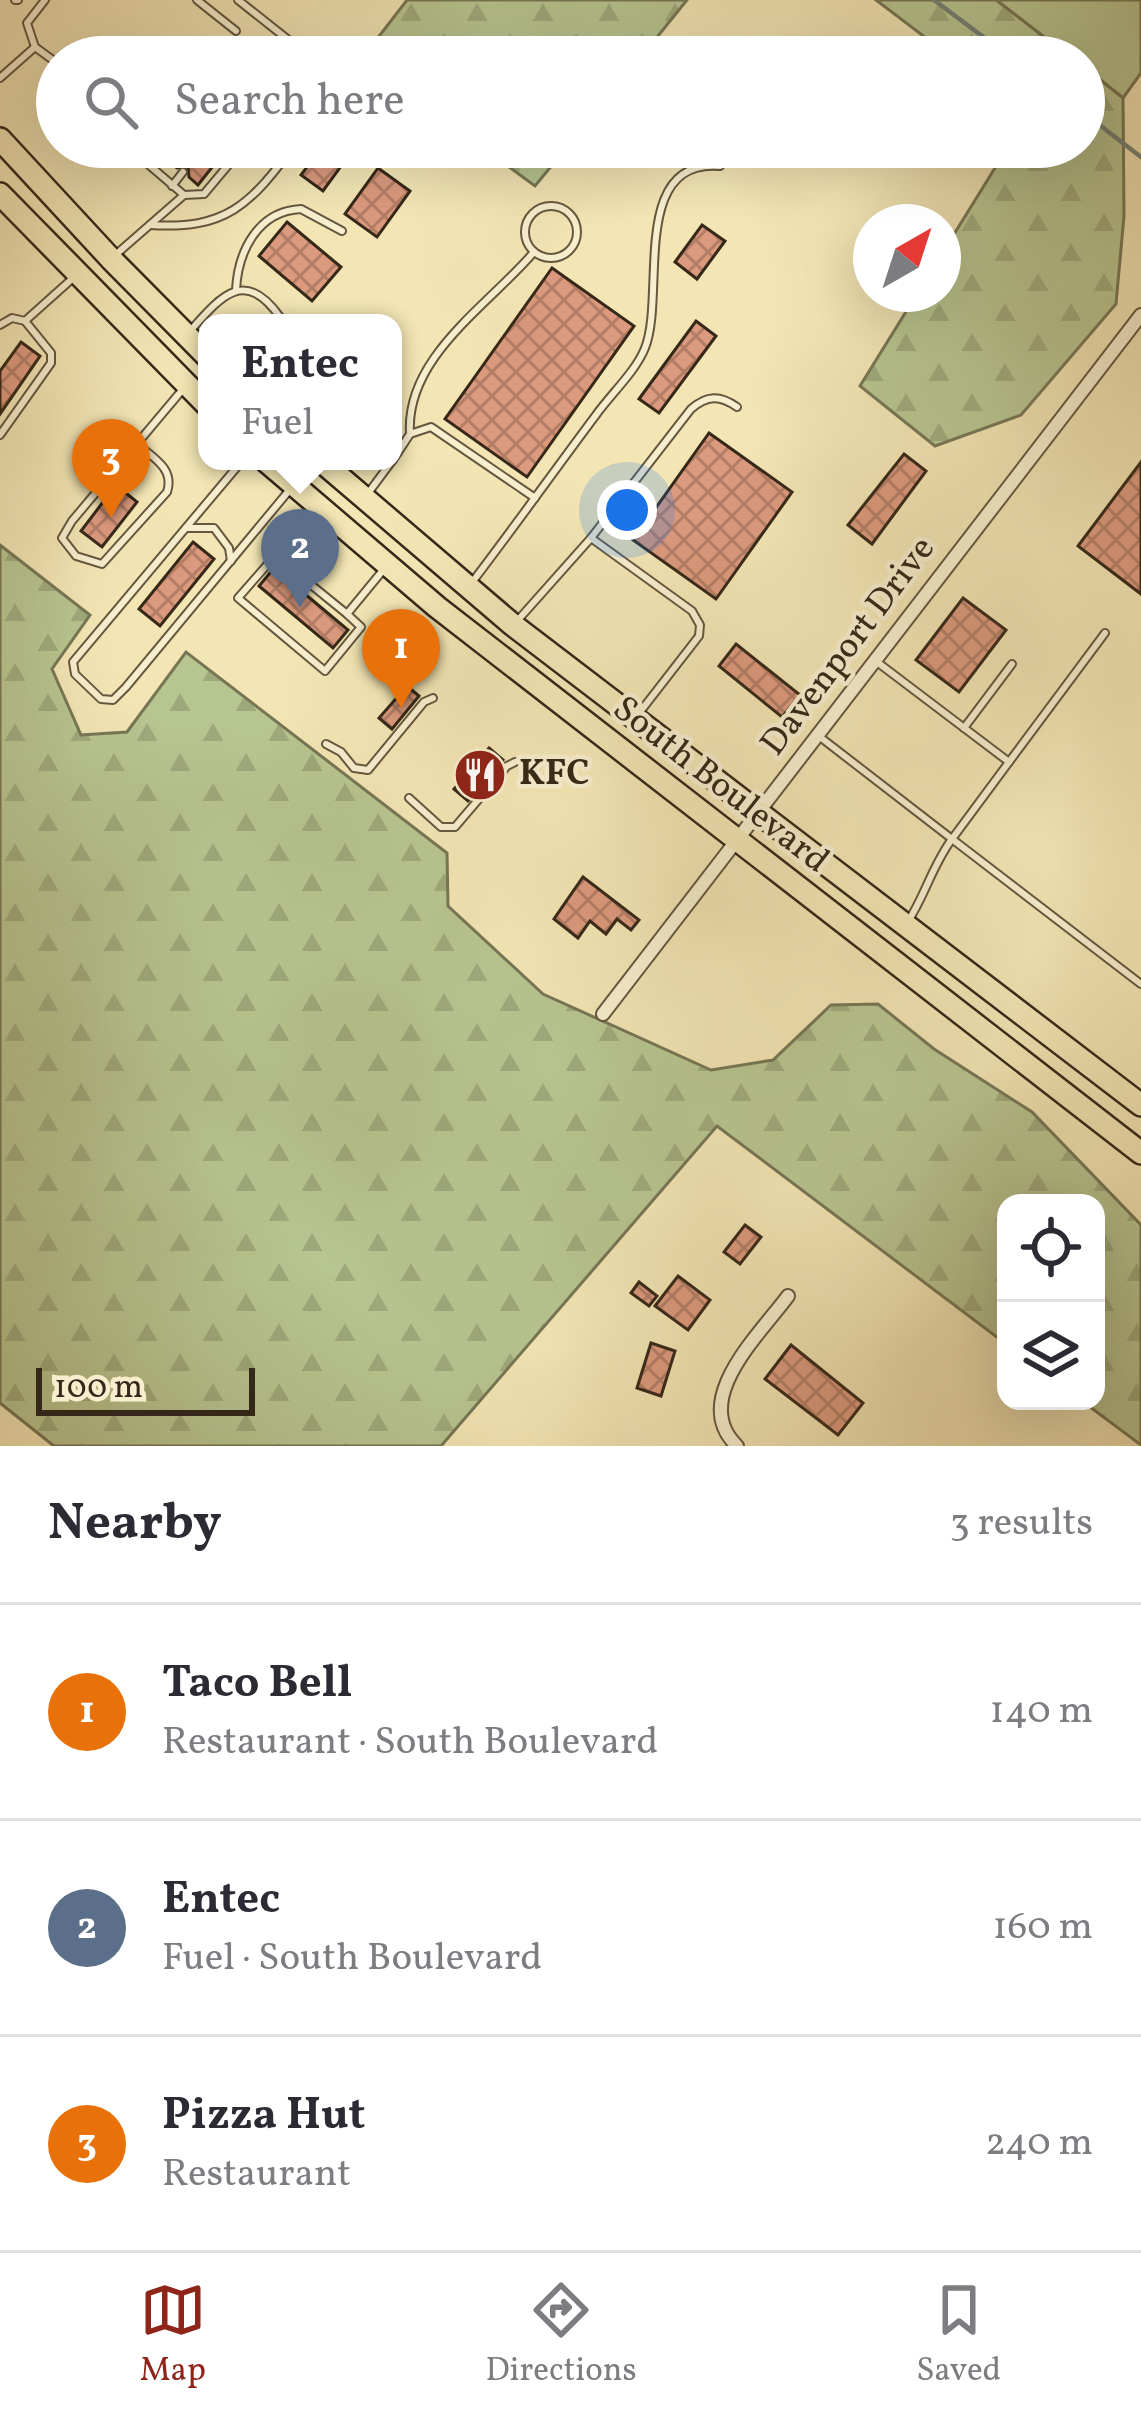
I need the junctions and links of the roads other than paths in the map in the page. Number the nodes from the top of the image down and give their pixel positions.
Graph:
1 (44, 0) edge
2 (196, 0) edge
3 (238, 0) edge
4 (236, 32) dead end
5 (283, 36) edge
6 (35, 47) joint
7 (0, 78) edge
8 (0, 139) edge
9 (152, 168) edge
10 (160, 168) edge
11 (227, 168) edge
12 (277, 168) edge
13 (692, 168) edge
14 (157, 172) junction
15 (183, 172) dead end
16 (172, 185) junction
17 (0, 195) edge
18 (184, 195) junction
19 (150, 225) junction
20 (342, 231) dead end
21 (38, 234) junction
22 (534, 252) junction
23 (111, 260) junction
24 (76, 276) junction
25 (236, 290) junction
26 (207, 314) edge
27 (278, 314) edge
28 (1141, 315) edge
29 (25, 322) junction
30 (198, 323) edge
31 (0, 325) edge
32 (186, 336) junction
33 (198, 347) edge
34 (186, 386) junction
35 (198, 397) edge
36 (737, 407) dead end
37 (410, 434) junction
38 (0, 436) edge
39 (136, 443) junction
40 (402, 447) edge
41 (234, 470) edge
42 (276, 470) edge
43 (279, 470) edge
44 (331, 470) edge
45 (386, 470) edge
46 (293, 485) junction
47 (535, 498) junction
48 (364, 499) junction
49 (340, 526) junction
50 (185, 528) junction
51 (591, 538) junction
52 (231, 561) junction
53 (387, 566) junction
54 (299, 575) junction
55 (468, 588) junction
56 (347, 614) junction
57 (513, 625) junction
58 (1105, 633) dead end
59 (876, 661) junction
60 (1012, 664) dead end
61 (433, 698) dead end
62 (634, 720) junction
63 (964, 728) junction
64 (820, 737) junction
65 (326, 744) dead end
66 (633, 760) junction
67 (515, 762) dead end
68 (1009, 762) junction
69 (701, 772) junction
70 (409, 798) dead end
71 (757, 815) junction
72 (952, 839) junction
73 (737, 840) junction
74 (905, 926) junction
75 (1141, 984) edge
76 (603, 1014) dead end
77 (1141, 1105) edge
78 (1141, 1153) edge
79 (788, 1296) dead end
80 (737, 1446) edge

1 - 6 lane
2 - 4 lane
3 - 5 lane
6 - 7 lane
8 - 23 highway
9 - 14 lane
10 - 14 lane
11 - 18 lane
12 - 19 lane
13 - 47 lane
14 - 16 lane
15 - 16 lane
16 - 18 lane
17 - 21 highway
18 - 19 lane
19 - 23 lane
20 - 25 lane
21 - 23 highway
21 - 24 highway
22 - 22 lane
22 - 37 lane
23 - 32 highway
24 - 29 lane
24 - 34 highway
25 - 26 lane
25 - 27 lane
28 - 59 street, Davenport Drive
29 - 31 lane
29 - 38 lane
30 - 32 lane
32 - 33 highway
34 - 35 highway
34 - 39 lane
36 - 51 lane
37 - 40 lane
37 - 47 lane
39 - 39 lane
41 - 50 lane
42 - 46 highway, South Boulevard
43 - 48 highway
44 - 48 highway, South Boulevard
45 - 48 lane
46 - 49 highway, South Boulevard
46 - 52 lane
47 - 55 lane
48 - 55 highway, South Boulevard
49 - 53 highway, South Boulevard
49 - 54 lane
50 - 52 lane
50 - 52 lane
51 - 57 lane
51 - 62 lane
53 - 56 lane
53 - 66 highway, South Boulevard
54 - 56 lane
54 - 56 lane
55 - 57 highway, South Boulevard
57 - 62 highway, South Boulevard
58 - 68 lane
59 - 63 lane
59 - 64 street, Davenport Drive
60 - 63 lane
61 - 65 lane
62 - 69 highway, South Boulevard
63 - 68 lane
64 - 71 street, Davenport Drive
64 - 72 lane
66 - 69 highway
66 - 73 highway, South Boulevard
67 - 70 lane
68 - 72 lane
69 - 71 highway, South Boulevard
71 - 73 street, Davenport Drive
71 - 74 highway, South Boulevard
72 - 74 lane
72 - 75 lane
73 - 76 street, Davenport Drive
73 - 78 highway, South Boulevard
74 - 77 highway, South Boulevard
79 - 80 street

